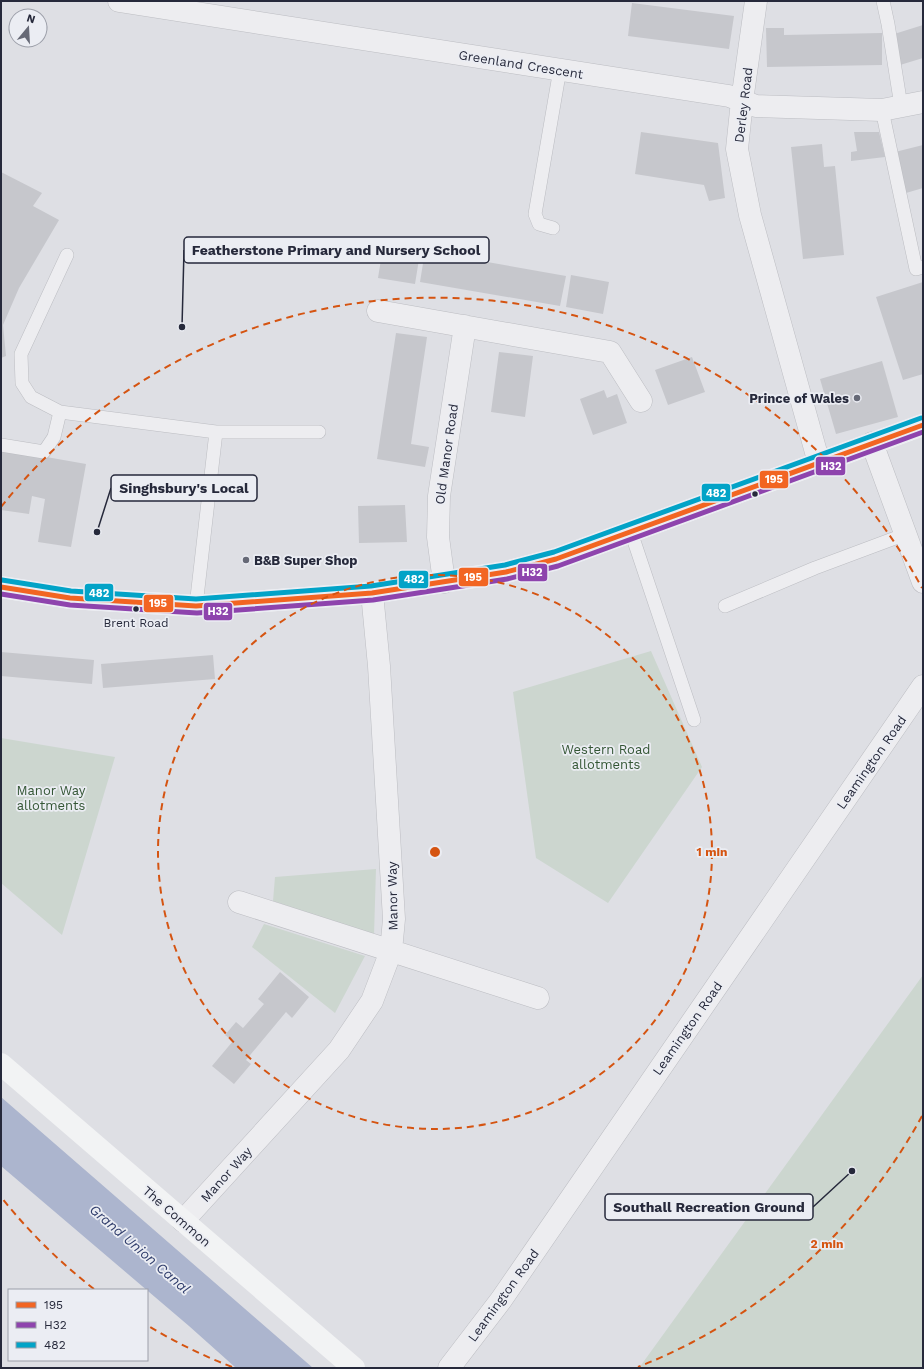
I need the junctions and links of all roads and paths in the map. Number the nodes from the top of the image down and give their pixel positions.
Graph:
1 (119, 1) edge
2 (756, 1) edge
3 (883, 1) edge
4 (560, 69) junction
5 (742, 101) junction
6 (923, 102) edge
7 (891, 108) junction
8 (553, 228) dead end
9 (67, 256) dead end
10 (923, 267) edge
11 (378, 311) dead end
12 (464, 326) junction
13 (641, 401) dead end
14 (60, 412) junction
15 (923, 425) edge
16 (216, 432) junction
17 (319, 432) dead end
18 (872, 443) junction
19 (1, 445) edge
20 (819, 463) junction
21 (631, 532) junction
22 (906, 534) junction
23 (444, 582) junction
24 (923, 582) edge
25 (1, 587) edge
26 (372, 593) junction
27 (196, 606) junction
28 (725, 606) dead end
29 (923, 686) edge
30 (694, 720) dead end
31 (239, 902) dead end
32 (391, 951) junction
33 (538, 998) dead end
34 (1, 1064) edge
35 (183, 1221) junction
36 (354, 1368) edge
37 (449, 1368) edge

1 - 4 street, Greenland Crescent
2 - 5 street, Derley Road
3 - 7 lane
4 - 5 street, Greenland Crescent
4 - 8 lane
5 - 7 street, Greenland Crescent
5 - 20 street, Derley Road
6 - 7 street, Greenland Crescent
7 - 10 lane
9 - 14 lane
11 - 12 street
12 - 13 street
12 - 23 street, Old Manor Road
14 - 16 lane
14 - 19 lane
15 - 18 street
16 - 17 lane
16 - 27 lane
18 - 20 street
18 - 22 street
20 - 21 street
21 - 23 street
21 - 30 lane
22 - 24 street
22 - 28 lane
23 - 26 street
25 - 27 street
26 - 27 street
26 - 32 street, Manor Way
29 - 37 street, Leamington Road
31 - 32 street
32 - 33 street
32 - 35 street, Manor Way
34 - 35 street, The Common
35 - 36 street, The Common

